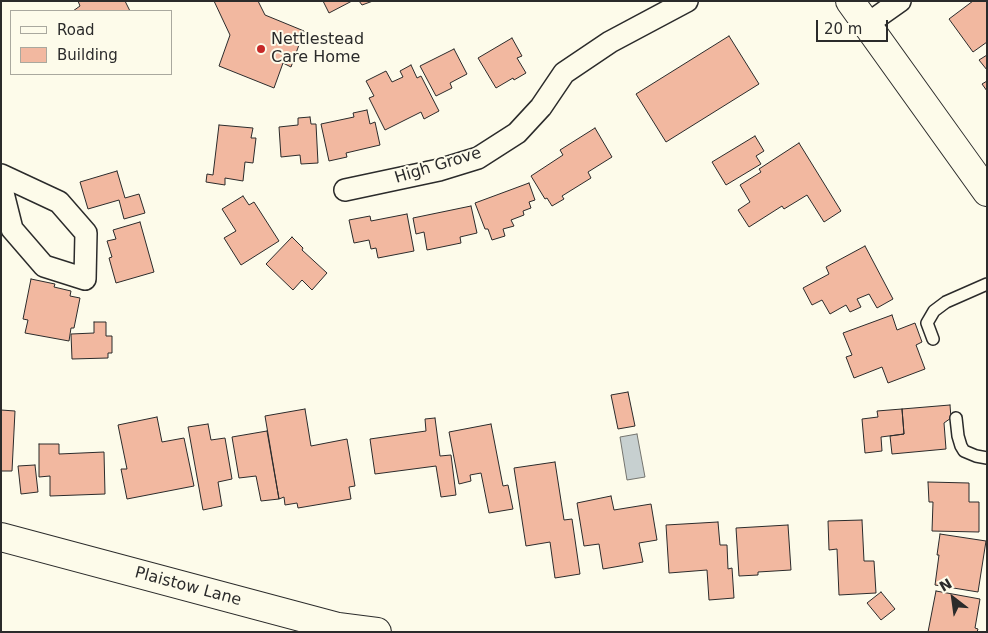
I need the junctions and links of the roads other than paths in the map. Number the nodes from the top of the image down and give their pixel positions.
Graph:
1 (687, 1) edge
2 (850, 1) edge
3 (900, 1) edge
4 (866, 25) junction
5 (1, 175) edge
6 (1, 185) edge
7 (345, 190) dead end
8 (987, 192) edge
9 (987, 284) edge
10 (934, 339) dead end
11 (956, 418) dead end
12 (987, 458) edge
13 (1, 537) edge
14 (377, 632) edge

1 - 7 street, High Grove
2 - 4 street
3 - 4 street
4 - 8 street
5 - 6 street
9 - 10 lane
11 - 12 lane
13 - 14 street, Plaistow Lane

